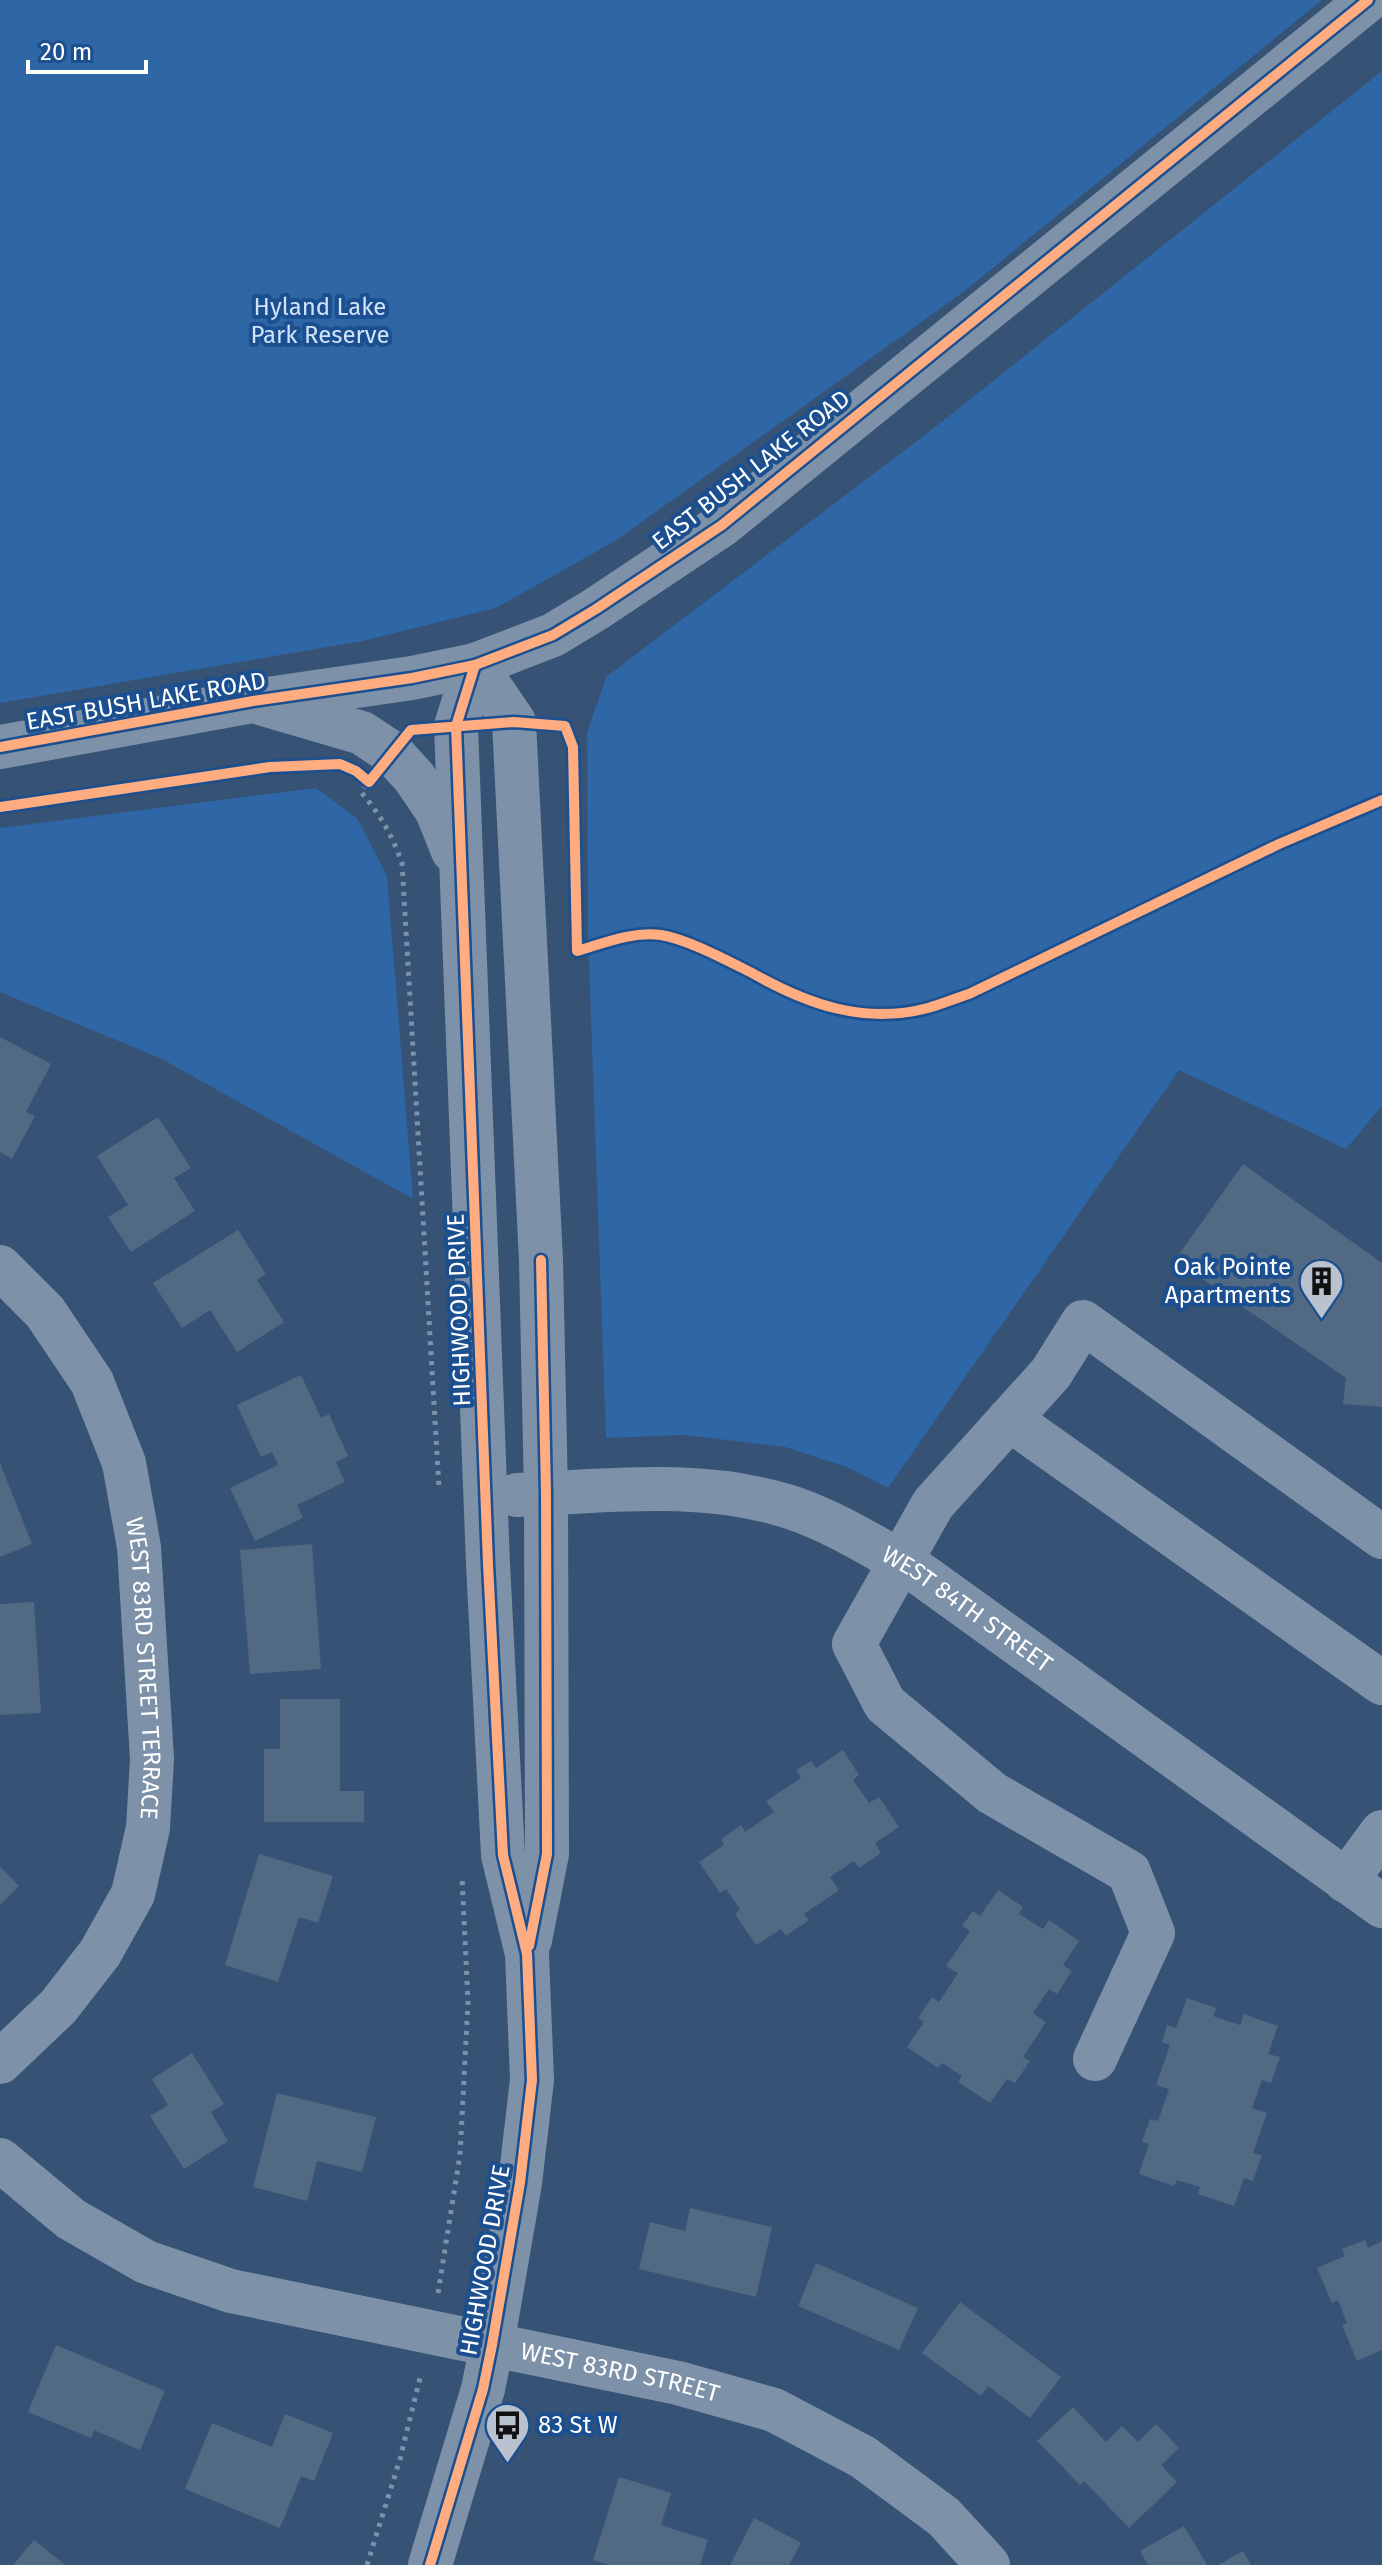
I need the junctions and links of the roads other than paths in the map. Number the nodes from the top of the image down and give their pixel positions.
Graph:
1 (1368, 0) edge
2 (475, 665) junction
3 (253, 701) junction
4 (0, 747) edge
5 (462, 875) junction
6 (0, 1267) edge
7 (1009, 1419) junction
8 (546, 1494) junction
9 (487, 1497) junction
10 (1382, 1537) edge
11 (901, 1563) junction
12 (1382, 1683) edge
13 (1382, 1832) edge
14 (1346, 1881) junction
15 (1382, 1906) edge
16 (527, 1954) junction
17 (1095, 2059) dead end
18 (0, 2062) edge
19 (0, 2160) edge
20 (492, 2345) junction
21 (430, 2565) edge
22 (988, 2565) edge

1 - 2 street, EAST BUSH LAKE ROAD
2 - 3 street, EAST BUSH LAKE ROAD
2 - 5 street, HIGHWOOD DRIVE
2 - 8 street, HIGHWOOD DRIVE
3 - 4 street, EAST BUSH LAKE ROAD
3 - 5 street
5 - 9 street, HIGHWOOD DRIVE
6 - 18 street, WEST 83RD STREET TERRACE
7 - 10 street
7 - 11 street
7 - 12 street
8 - 9 street, WEST 84TH STREET
8 - 11 street, WEST 84TH STREET
8 - 16 street, HIGHWOOD DRIVE
9 - 16 street, HIGHWOOD DRIVE
11 - 14 street, WEST 84TH STREET
11 - 17 street
13 - 14 street
14 - 15 street, WEST 84TH STREET
16 - 20 street, HIGHWOOD DRIVE
19 - 20 street, WEST 83RD STREET
20 - 21 street, HIGHWOOD DRIVE
20 - 22 street, WEST 83RD STREET

